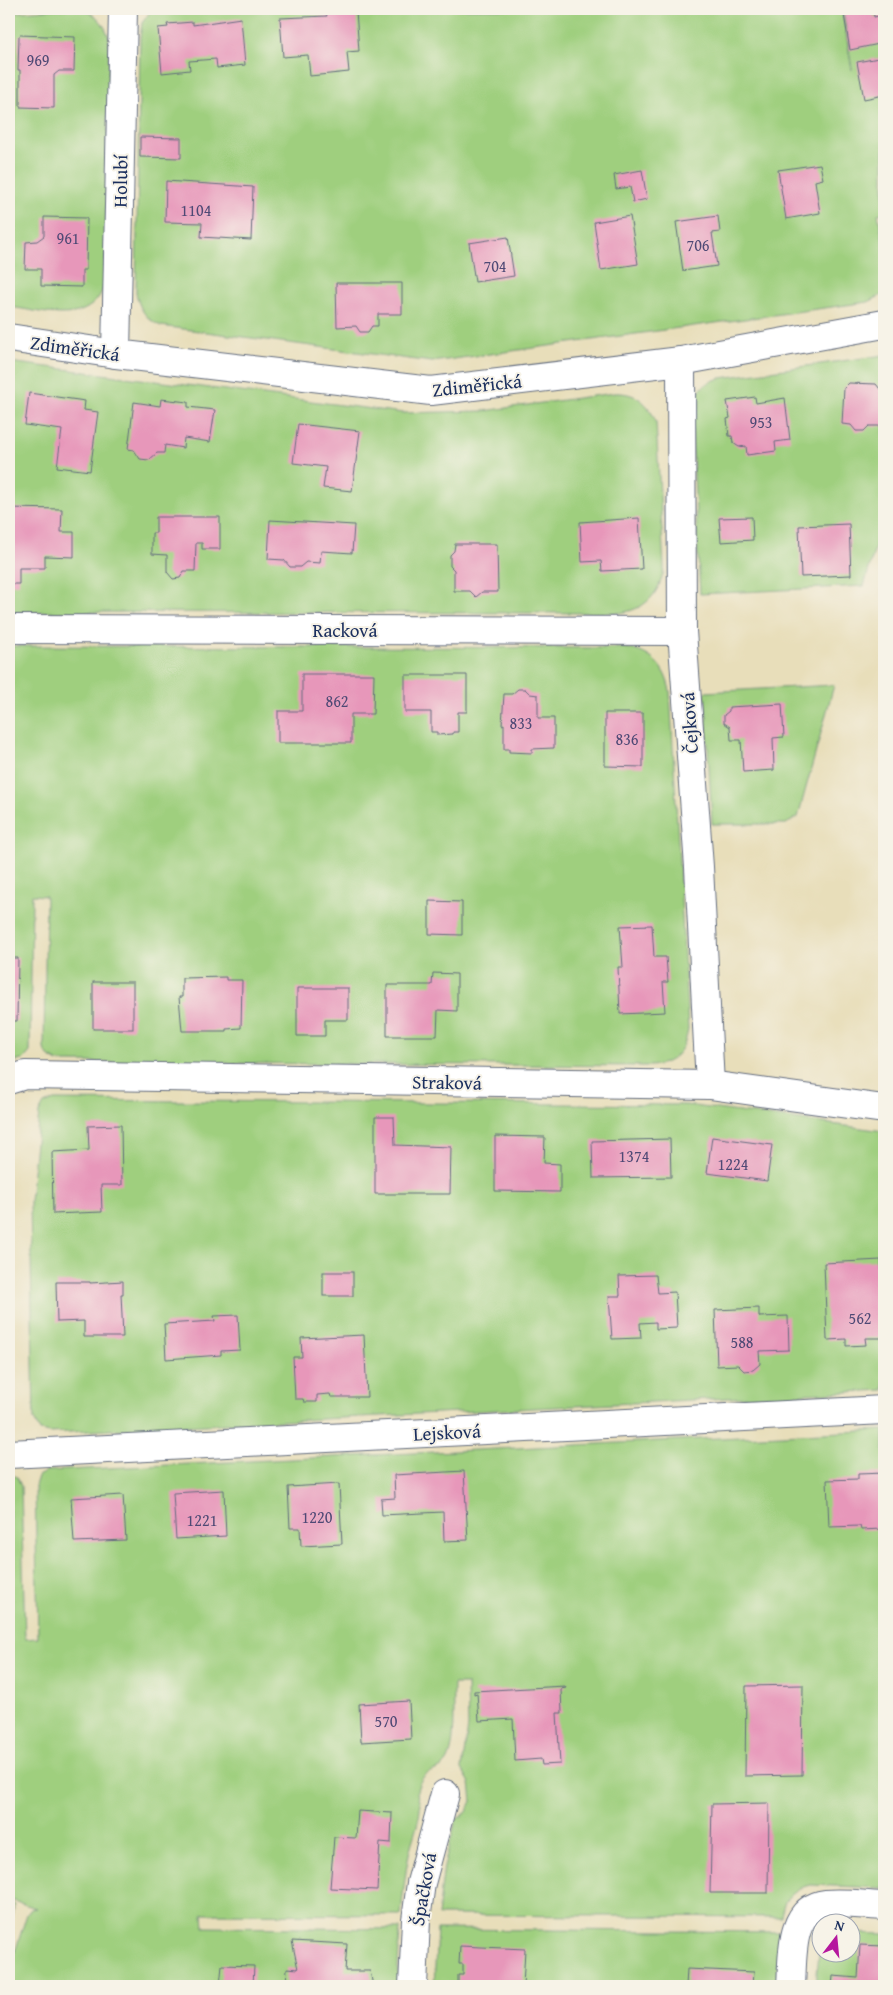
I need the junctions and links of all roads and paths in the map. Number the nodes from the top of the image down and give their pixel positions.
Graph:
1 (123, 9) edge
2 (884, 324) edge
3 (9, 338) edge
4 (116, 354) junction
5 (681, 361) junction
6 (9, 629) edge
7 (682, 630) junction
8 (9, 1080) edge
9 (710, 1085) junction
10 (884, 1109) edge
11 (884, 1410) edge
12 (9, 1454) edge
13 (444, 1794) dead end
14 (884, 1906) edge
15 (413, 1986) edge
16 (791, 1986) edge

1 - 4 street, Holubí
2 - 5 street, Zdiměřická
3 - 4 street, Zdiměřická
4 - 5 street, Zdiměřická
5 - 7 street, Čejková
6 - 7 street, Racková
7 - 9 street, Čejková
8 - 9 street, Straková
9 - 10 street, Straková
11 - 12 street, Lejsková
13 - 15 street, Špačková
14 - 16 street

